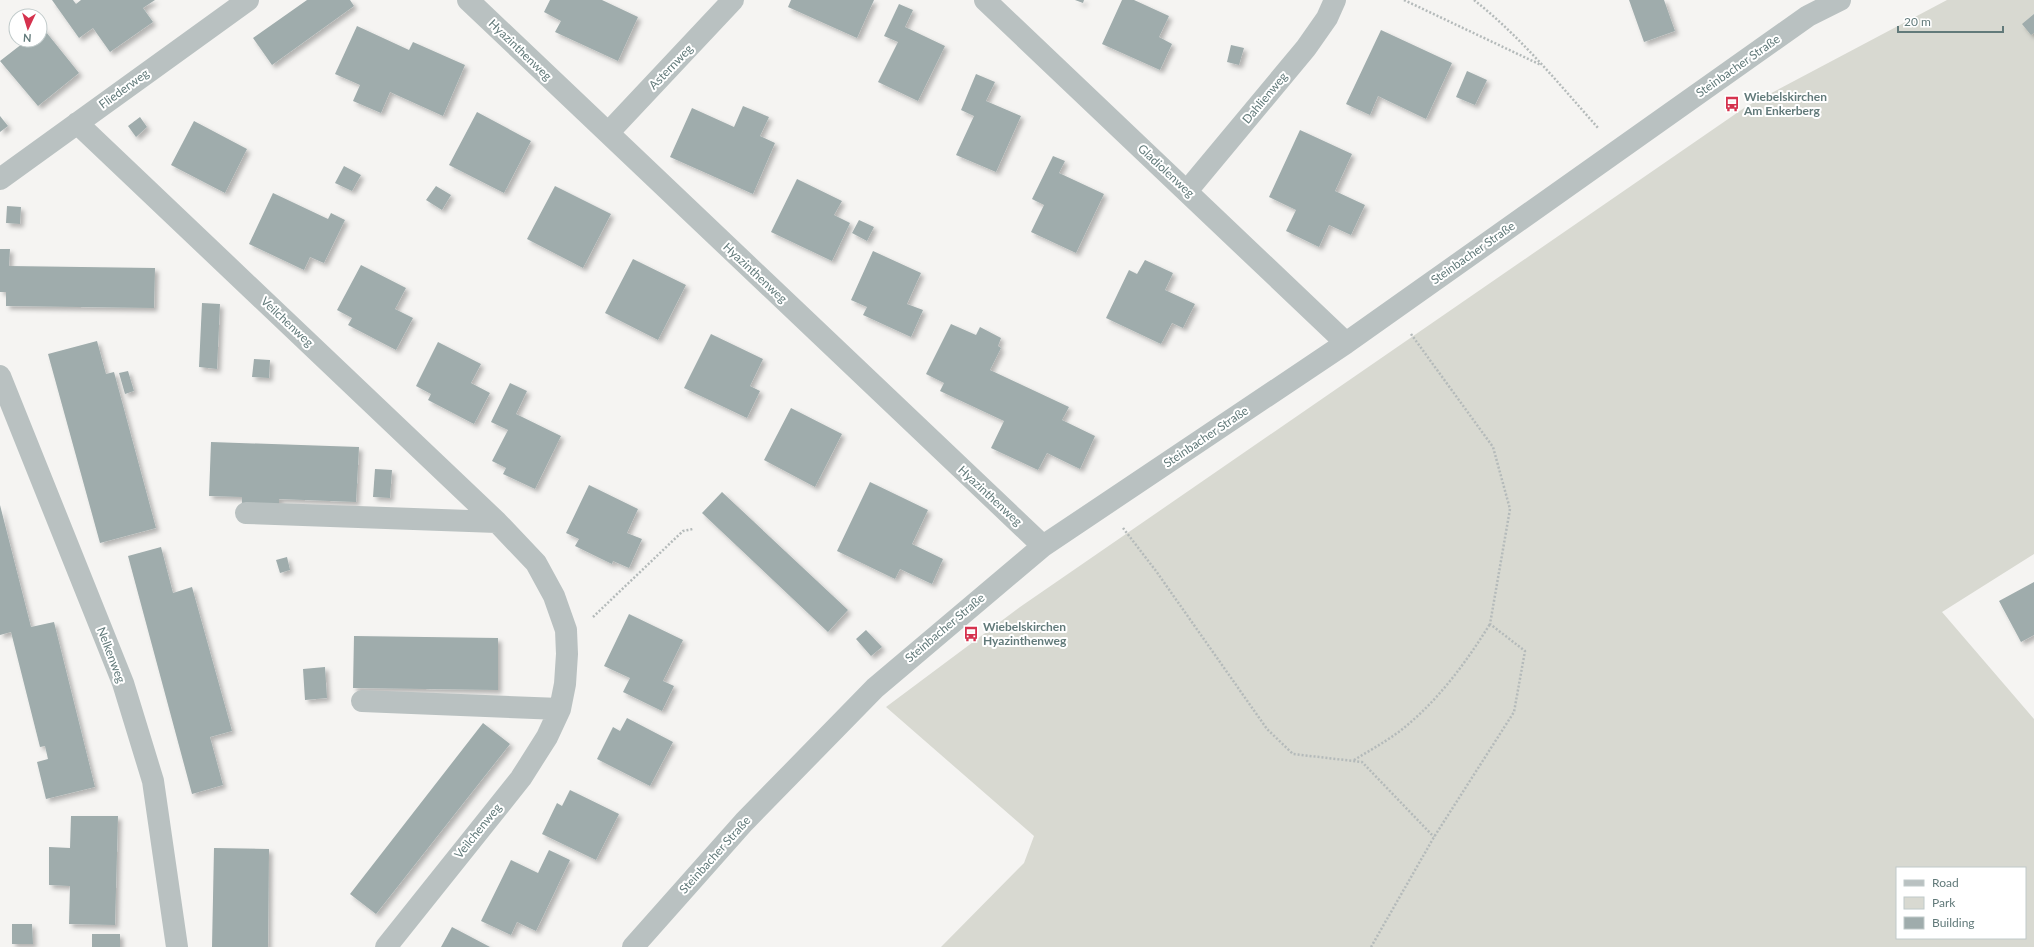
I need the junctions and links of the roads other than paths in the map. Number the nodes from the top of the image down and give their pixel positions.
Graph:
1 (248, 0) edge
2 (468, 0) edge
3 (733, 0) edge
4 (985, 0) edge
5 (1335, 0) edge
6 (1840, 0) edge
7 (1805, 8) edge
8 (77, 123) junction
9 (608, 134) junction
10 (0, 179) edge
11 (1187, 191) junction
12 (1346, 343) junction
13 (0, 376) edge
14 (246, 513) dead end
15 (497, 522) junction
16 (1043, 546) junction
17 (362, 701) dead end
18 (560, 709) junction
19 (177, 947) edge
20 (386, 947) edge
21 (633, 947) edge

1 - 8 street, Fliederweg
2 - 9 street, Hyazinthenweg
3 - 9 street, Asternweg
4 - 11 street, Gladiolenweg
5 - 11 street, Dahlienweg
6 - 7 street, Steinbacher Straße
7 - 12 street, Steinbacher Straße
8 - 10 street, Fliederweg
8 - 15 street, Veilchenweg
9 - 16 street, Hyazinthenweg
11 - 12 street, Gladiolenweg
12 - 16 street, Steinbacher Straße
13 - 19 street, Nelkenweg
14 - 15 street
15 - 18 street, Veilchenweg
16 - 21 street, Steinbacher Straße
17 - 18 street
18 - 20 street, Veilchenweg

